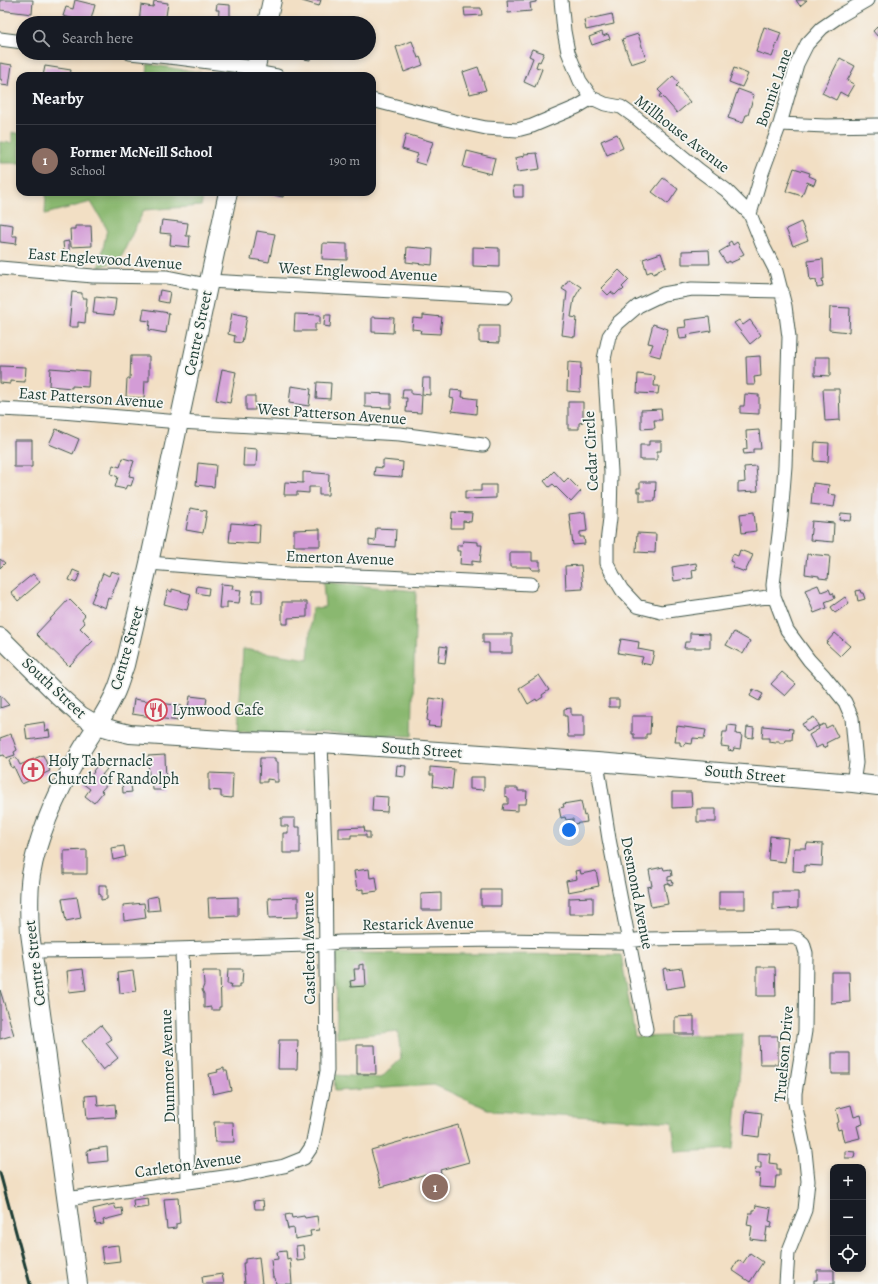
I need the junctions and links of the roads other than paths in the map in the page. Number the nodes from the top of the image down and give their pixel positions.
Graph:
1 (272, 0) edge
2 (561, 0) edge
3 (867, 0) edge
4 (269, 16) edge
5 (0, 39) edge
6 (16, 41) edge
7 (195, 60) edge
8 (256, 67) edge
9 (268, 72) edge
10 (592, 98) junction
11 (376, 101) edge
12 (780, 124) junction
13 (878, 125) edge
14 (227, 196) edge
15 (750, 214) junction
16 (0, 268) edge
17 (208, 283) junction
18 (782, 291) junction
19 (506, 296) dead end
20 (0, 409) edge
21 (179, 422) junction
22 (483, 444) dead end
23 (149, 563) junction
24 (531, 584) dead end
25 (774, 596) junction
26 (0, 637) edge
27 (97, 725) junction
28 (321, 743) junction
29 (597, 762) junction
30 (853, 783) junction
31 (878, 786) edge
32 (629, 941) junction
33 (326, 943) junction
34 (803, 943) joint
35 (182, 948) junction
36 (33, 951) junction
37 (646, 1029) dead end
38 (310, 1150) joint
39 (188, 1182) junction
40 (66, 1199) junction
41 (78, 1284) edge
42 (786, 1284) edge

1 - 4 main road
2 - 10 street
3 - 12 street, Bonnie Lane
5 - 6 street
7 - 8 street
8 - 9 street
10 - 11 street
10 - 15 street, Millhouse Avenue
12 - 13 street
12 - 15 street, Bonnie Lane
14 - 17 main road, Centre Street
15 - 18 street
16 - 17 street, East Englewood Avenue
17 - 19 street, West Englewood Avenue
17 - 21 main road, Centre Street
18 - 25 street
18 - 25 street, Cedar Circle
20 - 21 street, East Patterson Avenue
21 - 22 street, West Patterson Avenue
21 - 23 main road, Centre Street
23 - 24 street, Emerton Avenue
23 - 27 main road, Centre Street
25 - 30 street
26 - 27 main road, South Street
27 - 28 main road, South Street
27 - 36 main road, Centre Street
28 - 29 main road, South Street
28 - 33 street, Castleton Avenue
29 - 30 main road, South Street
29 - 32 street, Desmond Avenue
30 - 31 main road, South Street
32 - 33 street, Restarick Avenue
32 - 34 street, Restarick Avenue
32 - 37 street, Desmond Avenue
33 - 35 street, Restarick Avenue
33 - 38 street, Castleton Avenue
34 - 42 street, Truelson Drive
35 - 36 street, Restarick Avenue
35 - 39 street, Dunmore Avenue
36 - 40 main road, Centre Street
38 - 39 street, Carleton Avenue
39 - 40 street, Carleton Avenue
40 - 41 main road, Centre Street

